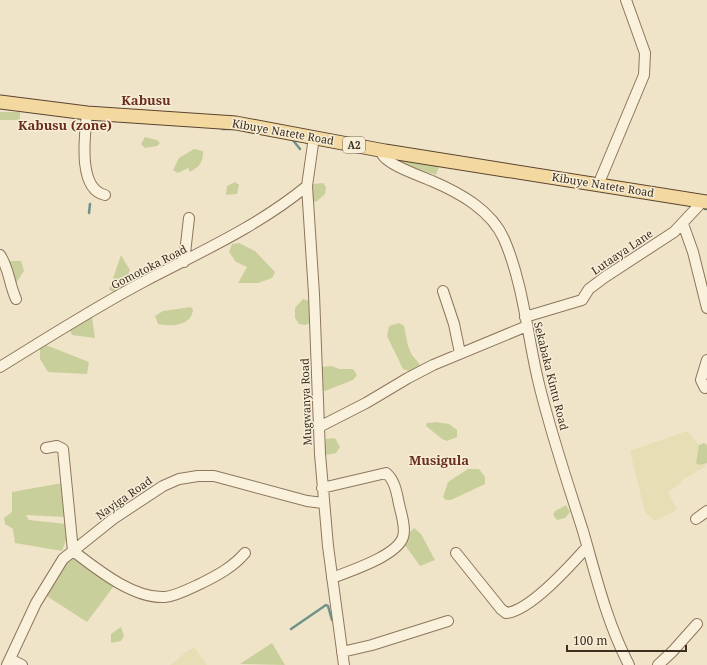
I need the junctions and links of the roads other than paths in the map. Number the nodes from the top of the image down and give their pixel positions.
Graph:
1 (626, 0) edge
2 (0, 102) edge
3 (87, 112) junction
4 (314, 137) junction
5 (385, 151) junction
6 (598, 185) junction
7 (307, 186) junction
8 (105, 196) dead end
9 (705, 201) edge
10 (189, 218) dead end
11 (683, 224) junction
12 (0, 255) edge
13 (184, 262) junction
14 (443, 290) dead end
15 (16, 299) dead end
16 (707, 308) edge
17 (526, 322) junction
18 (460, 353) junction
19 (707, 360) edge
20 (0, 367) edge
21 (707, 387) edge
22 (319, 427) junction
23 (46, 448) dead end
24 (322, 488) junction
25 (323, 503) junction
26 (707, 511) edge
27 (696, 519) dead end
28 (587, 547) junction
29 (73, 551) junction
30 (244, 553) dead end
31 (456, 553) dead end
32 (332, 578) junction
33 (448, 621) dead end
34 (697, 624) dead end
35 (342, 652) junction
36 (8, 662) edge
37 (22, 665) edge
38 (344, 665) edge
39 (630, 665) edge
40 (658, 665) edge

1 - 6 street
2 - 3 main road, Kibuye Natete Road / A2
3 - 4 main road, Kibuye Natete Road / A2
3 - 8 street
4 - 5 main road, Kibuye Natete Road / A2
4 - 7 street, Mugwanya Road
5 - 6 main road, Kibuye Natete Road / A2
5 - 17 street, Sekabaka Kintu Road
6 - 9 main road, Kibuye Natete Road / A2
7 - 13 street, Gomotoka Road
7 - 22 street, Mugwanya Road
9 - 11 street, Lutaaya Lane
10 - 13 street
11 - 16 street
11 - 17 street, Lutaaya Lane
12 - 15 street
13 - 20 street, Gomotoka Road
14 - 18 street
17 - 18 street, Lutaaya Lane
17 - 28 street, Sekabaka Kintu Road
18 - 22 street, Lutaaya Lane
19 - 21 street
22 - 24 street, Mugwanya Road
23 - 29 street
24 - 25 street, Mugwanya Road
24 - 32 street
25 - 29 street, Nayiga Road
25 - 32 street, Mugwanya Road
26 - 27 street
28 - 31 street
28 - 39 street, Sekabaka Kintu Road
29 - 30 street
29 - 36 street, Nayiga Road
32 - 35 street, Mugwanya Road
33 - 35 street
34 - 40 street
35 - 38 street, Mugwanya Road
36 - 37 street

